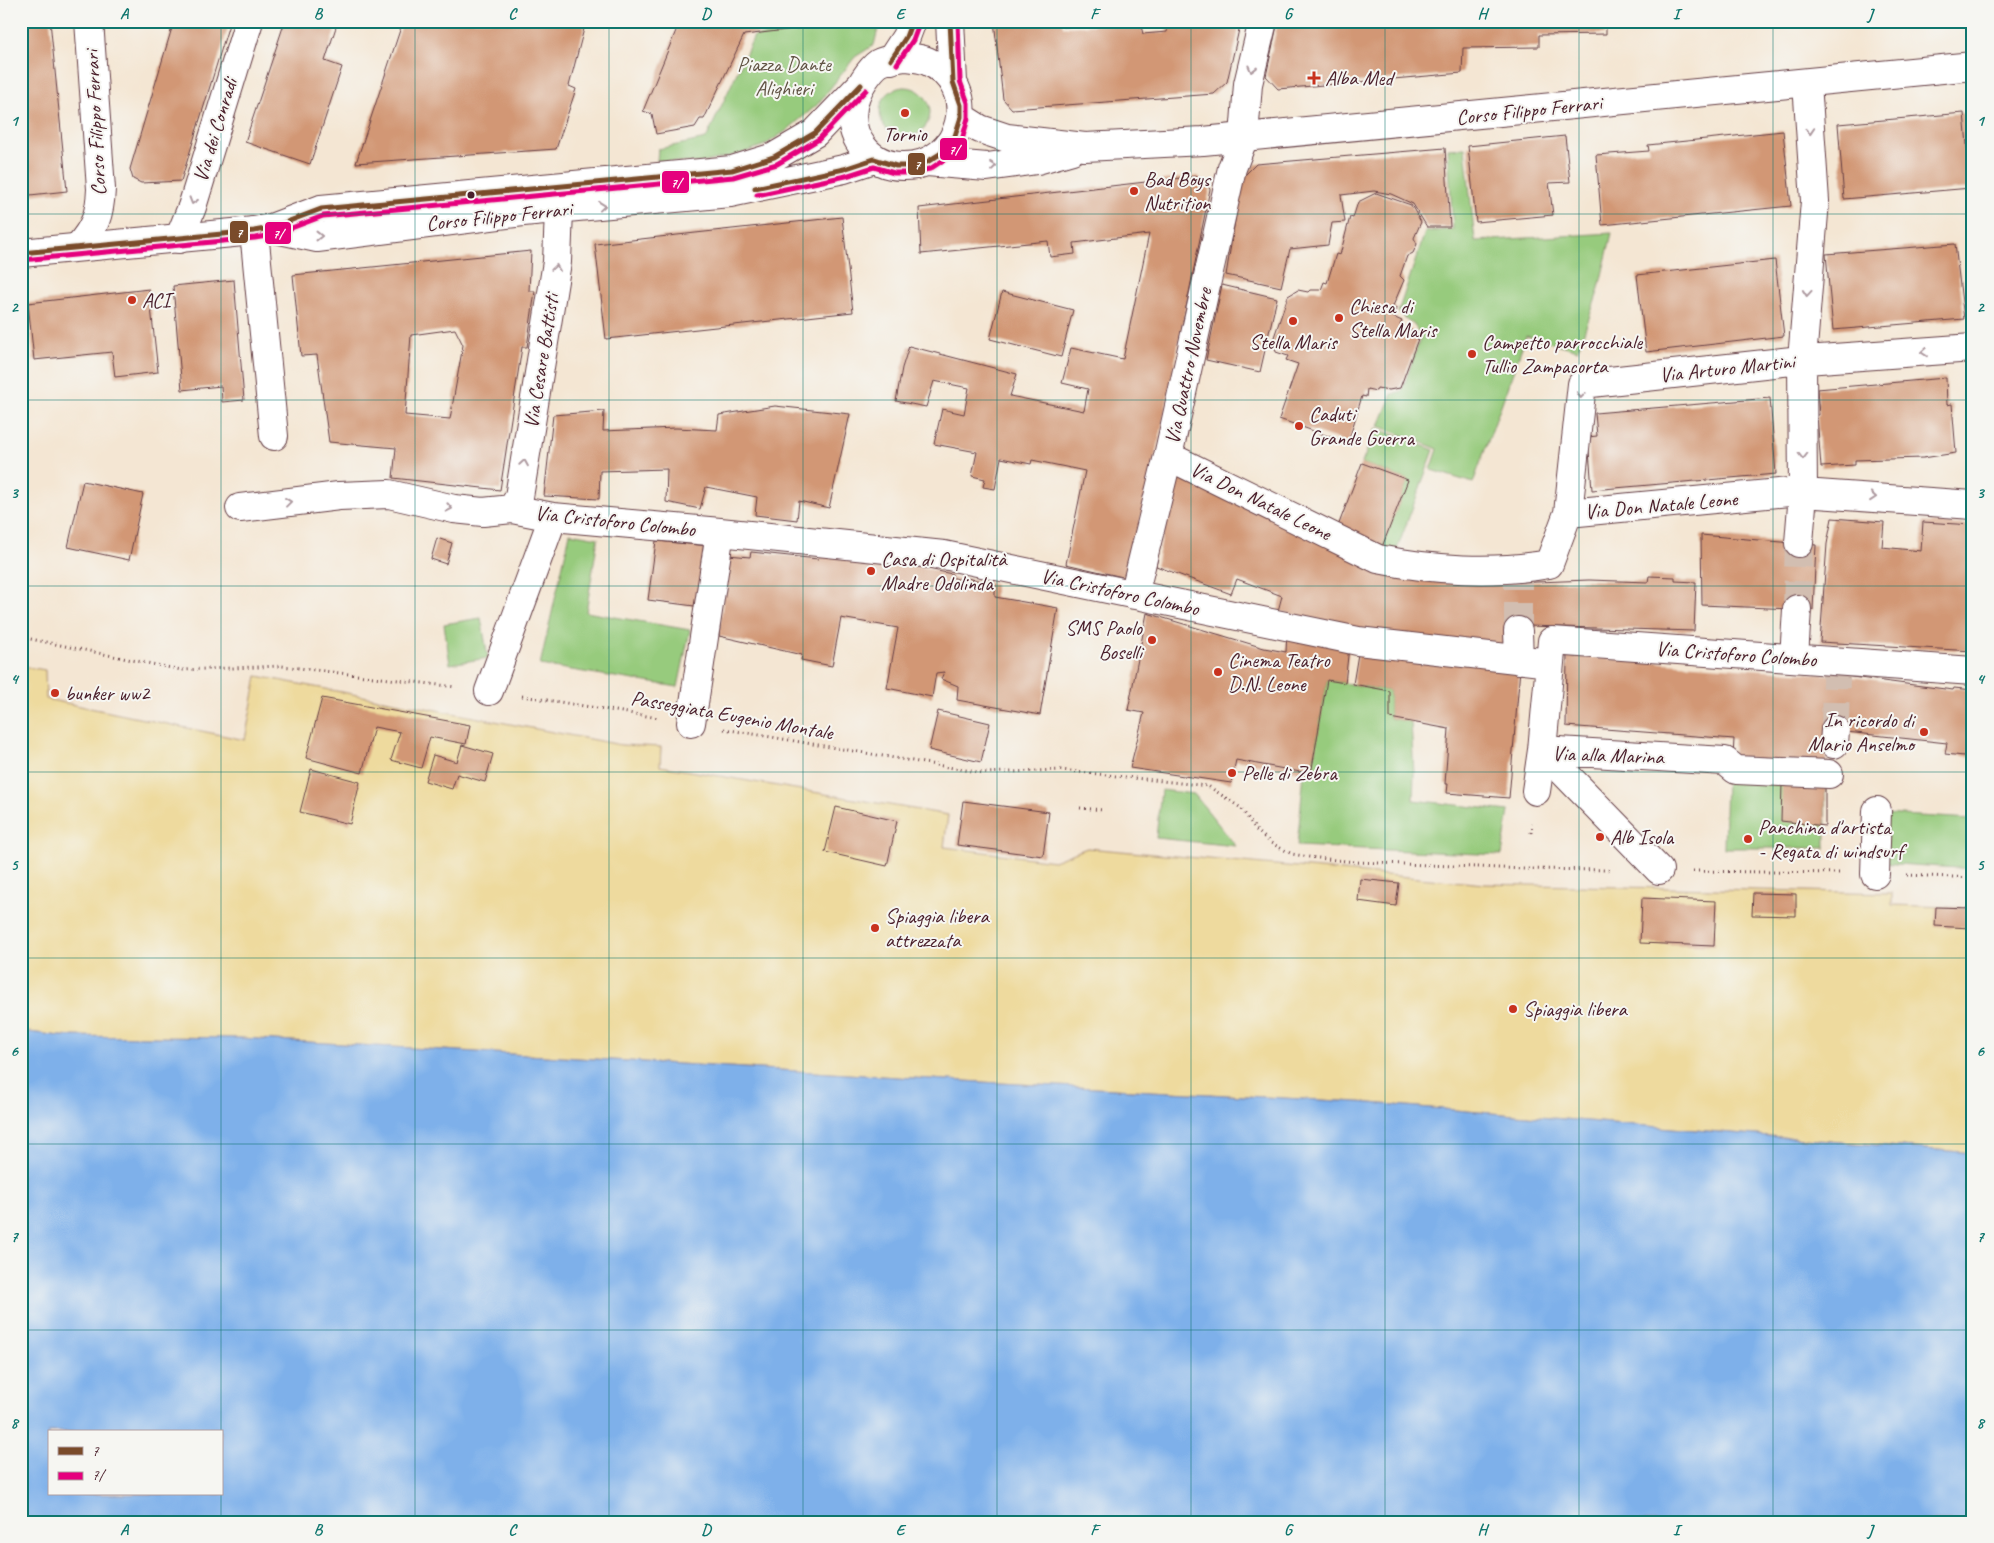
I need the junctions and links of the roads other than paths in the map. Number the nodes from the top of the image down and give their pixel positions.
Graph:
1 (89, 21) edge
2 (249, 21) edge
3 (912, 21) edge
4 (950, 21) edge
5 (1263, 21) edge
6 (891, 60) junction
7 (1973, 66) edge
8 (953, 82) junction
9 (1807, 83) junction
10 (861, 85) junction
11 (961, 117) junction
12 (1244, 137) junction
13 (1085, 146) junction
14 (874, 159) junction
15 (927, 162) junction
16 (559, 210) junction
17 (262, 230) junction
18 (179, 239) junction
19 (78, 247) junction
20 (21, 253) edge
21 (1973, 348) edge
22 (1802, 360) junction
23 (274, 436) dead end
24 (1168, 456) junction
25 (1803, 493) junction
26 (1973, 505) edge
27 (240, 508) dead end
28 (512, 509) junction
29 (1568, 513) junction
30 (553, 517) junction
31 (720, 532) junction
32 (1799, 544) tunnel mouth
33 (1134, 595) junction
34 (1797, 609) tunnel mouth
35 (1518, 631) tunnel mouth
36 (1794, 658) junction
37 (1519, 660) junction
38 (1550, 663) junction
39 (1973, 671) edge
40 (489, 691) road end
41 (691, 723) road end
42 (1542, 750) junction
43 (1830, 774) dead end
44 (1536, 791) dead end
45 (1877, 811) dead end
46 (1659, 870) dead end
47 (1875, 874) dead end

1 - 19 street, Corso Filippo Ferrari
2 -> 18 street, Via dei Conradi
3 - 6 street
4 - 8 street
5 -> 12 street, Via Quattro Novembre
6 - 8 street, Corso Filippo Ferrari
6 - 10 street, Corso Filippo Ferrari
7 - 9 street, Corso Filippo Ferrari
8 - 11 street
9 - 12 street, Corso Filippo Ferrari
9 -> 22 street
10 - 14 street, Corso Filippo Ferrari
10 - 17 street, Corso Filippo Ferrari
11 - 13 street, Corso Filippo Ferrari
11 - 15 street, Corso Filippo Ferrari
12 - 13 street, Corso Filippo Ferrari
12 - 24 street, Via Quattro Novembre
15 -> 13 street, Corso Filippo Ferrari
14 - 15 street, Corso Filippo Ferrari
16 -> 14 street, Corso Filippo Ferrari
17 -> 16 street, Corso Filippo Ferrari
28 -> 16 street, Via Cesare Battisti
17 - 18 street, Corso Filippo Ferrari
17 - 23 street
18 - 19 street, Corso Filippo Ferrari
19 - 20 street, Corso Filippo Ferrari
21 -> 22 street, Via Arturo Martini
22 -> 25 street
22 -> 29 street, Via Arturo Martini
24 - 29 street, Via Don Natale Leone
24 - 33 street, Via Quattro Novembre
25 -> 26 street, Via Don Natale Leone
25 - 29 street, Via Don Natale Leone
25 - 32 street
27 -> 28 street, Via Cristoforo Colombo
28 - 30 street, Via Cristoforo Colombo
30 - 31 street, Via Cristoforo Colombo
30 - 40 street
31 - 33 street, Via Cristoforo Colombo
31 - 41 street, Via Cristoforo Colombo
33 - 37 street, Via Cristoforo Colombo
34 - 36 street
35 - 37 street
36 - 38 street, Via Cristoforo Colombo
36 - 39 street, Via Cristoforo Colombo
37 - 38 street, Via Cristoforo Colombo
38 - 42 street
42 - 43 street, Via alla Marina
42 - 44 street
42 - 46 street, Via alla Marina
45 - 47 street

